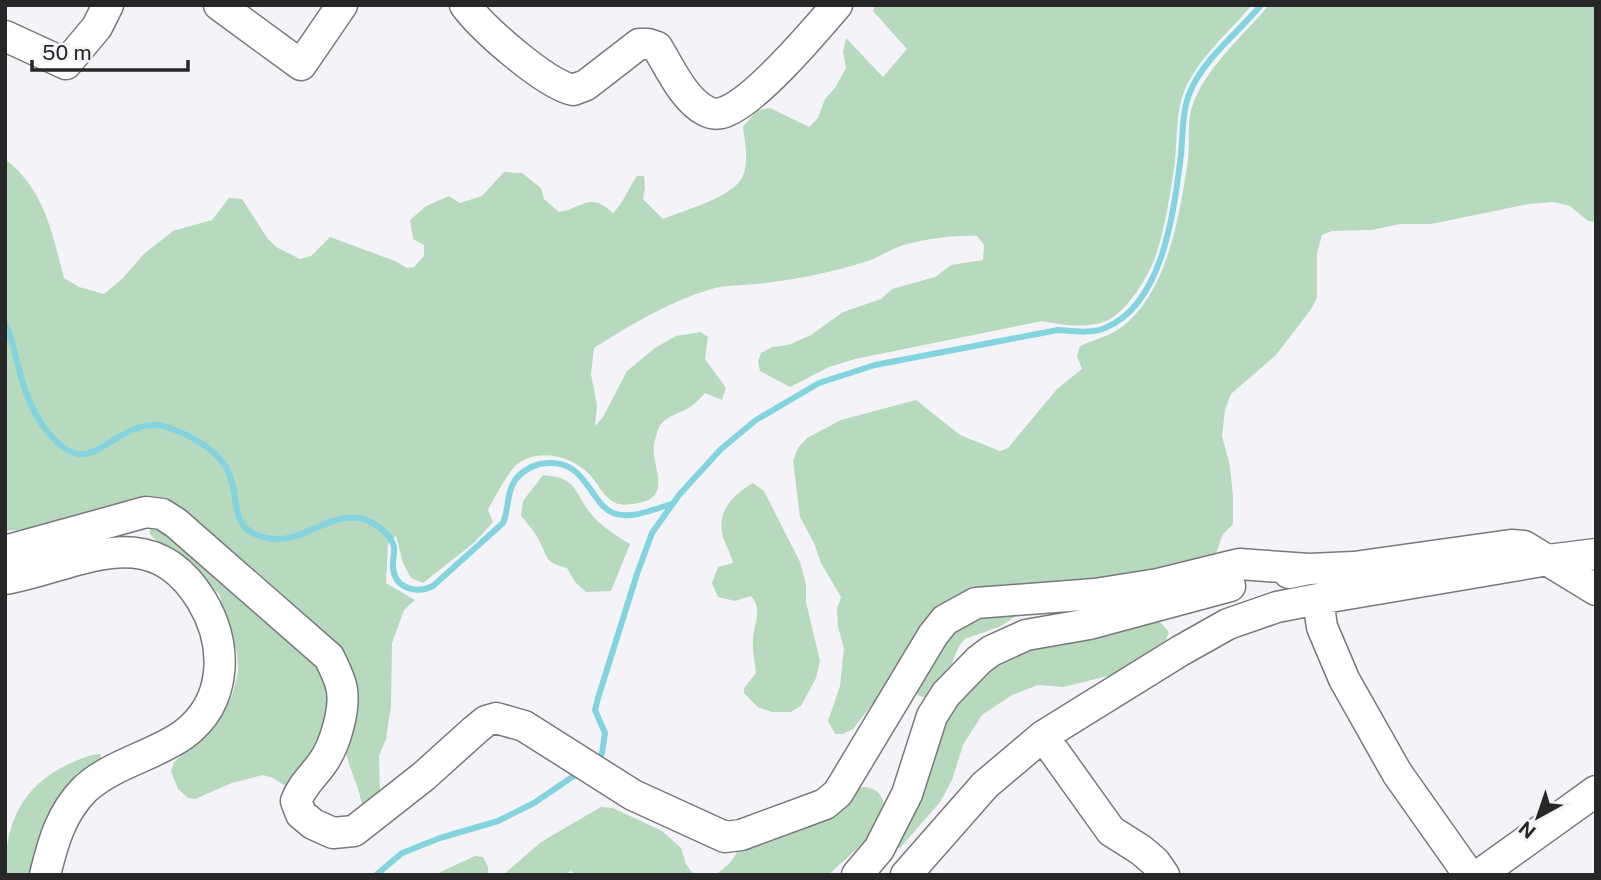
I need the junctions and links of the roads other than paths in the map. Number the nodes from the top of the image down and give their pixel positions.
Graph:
1 (108, 5) edge
2 (219, 5) edge
3 (342, 5) edge
4 (465, 5) edge
5 (837, 5) edge
6 (5, 36) edge
7 (5, 551) edge
8 (1596, 554) edge
9 (1548, 559) junction
10 (1309, 569) junction
11 (5, 579) edge
12 (1596, 590) edge
13 (1318, 599) junction
14 (1043, 736) junction
15 (1596, 790) edge
16 (45, 875) edge
17 (857, 875) edge
18 (906, 875) edge
19 (1164, 875) edge
20 (1469, 875) edge
21 (1479, 875) edge

1 - 6 street
2 - 3 street
4 - 5 street
7 - 10 street
8 - 9 street
9 - 10 street
9 - 12 street
9 - 13 street
10 - 17 street
11 - 16 street
13 - 14 street
13 - 20 street
14 - 18 street
14 - 19 street
15 - 21 street

